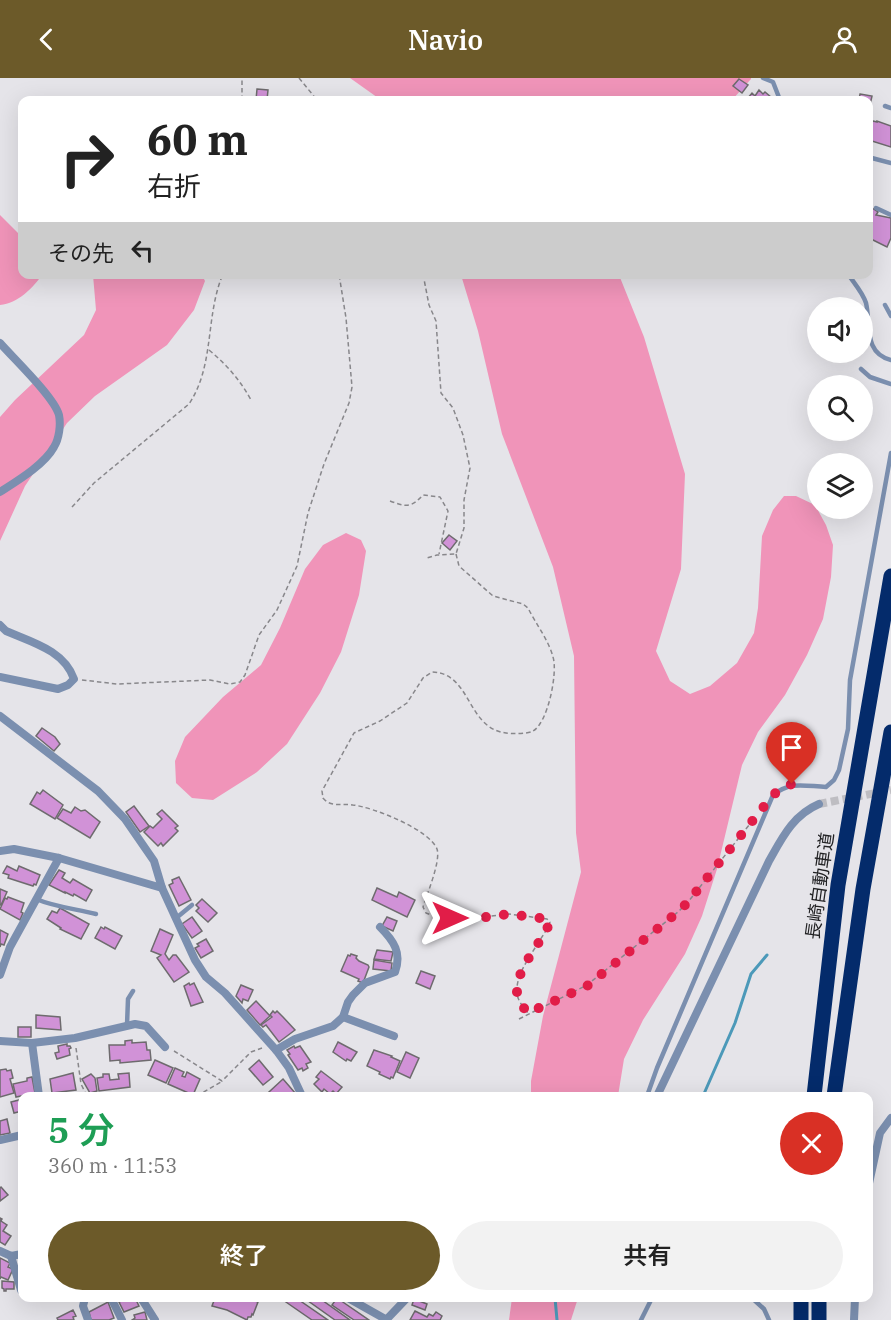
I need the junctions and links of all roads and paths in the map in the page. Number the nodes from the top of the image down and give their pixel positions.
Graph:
1 (242, 78) edge
2 (299, 78) edge
3 (763, 78) edge
4 (242, 96) edge
5 (314, 96) edge
6 (778, 96) edge
7 (885, 106) dead end
8 (891, 108) edge
9 (873, 158) edge
10 (891, 163) edge
11 (876, 208) dead end
12 (891, 215) edge
13 (221, 279) edge
14 (340, 279) edge
15 (424, 279) edge
16 (852, 279) edge
17 (885, 305) dead end
18 (891, 316) edge
19 (0, 343) edge
20 (208, 349) junction
21 (891, 360) edge
22 (861, 369) dead end
23 (891, 384) edge
24 (251, 400) dead end
25 (891, 453) edge
26 (0, 492) edge
27 (390, 501) dead end
28 (72, 507) dead end
29 (456, 554) junction
30 (439, 555) junction
31 (427, 558) dead end
32 (891, 576) edge
33 (0, 625) edge
34 (0, 676) edge
35 (74, 679) junction
36 (0, 716) edge
37 (891, 732) edge
38 (819, 804) tunnel mouth
39 (759, 813) dead end
40 (0, 851) edge
41 (59, 858) junction
42 (162, 888) junction
43 (36, 899) junction
44 (192, 905) dead end
45 (96, 914) dead end
46 (175, 920) junction
47 (380, 927) dead end
48 (0, 975) edge
49 (134, 991) dead end
50 (528, 1013) junction
51 (343, 1017) junction
52 (519, 1019) dead end
53 (127, 1025) junction
54 (394, 1036) dead end
55 (75, 1038) junction
56 (0, 1041) edge
57 (32, 1043) junction
58 (165, 1047) joint
59 (274, 1047) junction
60 (222, 1081) junction
61 (38, 1092) edge
62 (85, 1092) edge
63 (204, 1092) edge
64 (300, 1092) edge
65 (648, 1092) edge
66 (659, 1092) edge
67 (814, 1092) edge
68 (835, 1092) edge
69 (891, 1118) edge
70 (18, 1137) edge
71 (0, 1140) edge
72 (873, 1165) edge
73 (0, 1251) edge
74 (18, 1255) edge
75 (11, 1256) junction
76 (18, 1280) edge
77 (85, 1302) edge
78 (113, 1302) edge
79 (144, 1302) edge
80 (355, 1302) edge
81 (402, 1302) edge
82 (650, 1302) edge
83 (756, 1302) edge
84 (801, 1302) edge
85 (819, 1302) edge
86 (855, 1302) edge
87 (87, 1320) edge
88 (122, 1320) edge
89 (155, 1320) edge
90 (386, 1320) edge
91 (641, 1320) edge
92 (769, 1320) edge
93 (801, 1320) edge
94 (819, 1320) edge
95 (854, 1320) edge

1 - 4 path
2 - 5 path
3 - 6 lane
7 - 8 lane
9 - 10 lane
11 - 12 lane
13 - 20 path
14 - 35 path
15 - 29 path
16 - 21 lane
17 - 18 lane
19 - 26 street
20 - 24 path
20 - 28 path
22 - 23 lane
25 - 65 lane
27 - 30 path
29 - 30 path
29 - 50 path
30 - 31 path
32 - 67 highway, 長崎自動車道
33 - 35 street
34 - 35 street
36 - 42 street
37 - 68 highway
38 - 66 street
39 - 50 path
40 - 41 street
41 - 42 street
41 - 43 street
42 - 46 street
43 - 45 lane
43 - 48 street
44 - 46 lane
46 - 59 street
47 - 51 street
49 - 53 lane
50 - 52 path
51 - 54 street
51 - 59 street
53 - 55 street
53 - 58 street
55 - 57 street
55 - 62 path
56 - 57 street
57 - 61 street
58 - 60 path
59 - 60 path
59 - 64 street
60 - 63 path
69 - 72 street
70 - 71 street
73 - 75 street
74 - 75 street
75 - 76 street
77 - 87 street
78 - 88 street
79 - 89 street
80 - 90 street
81 - 90 street
82 - 91 lane
83 - 92 lane
84 - 93 highway
85 - 94 highway
86 - 95 street

